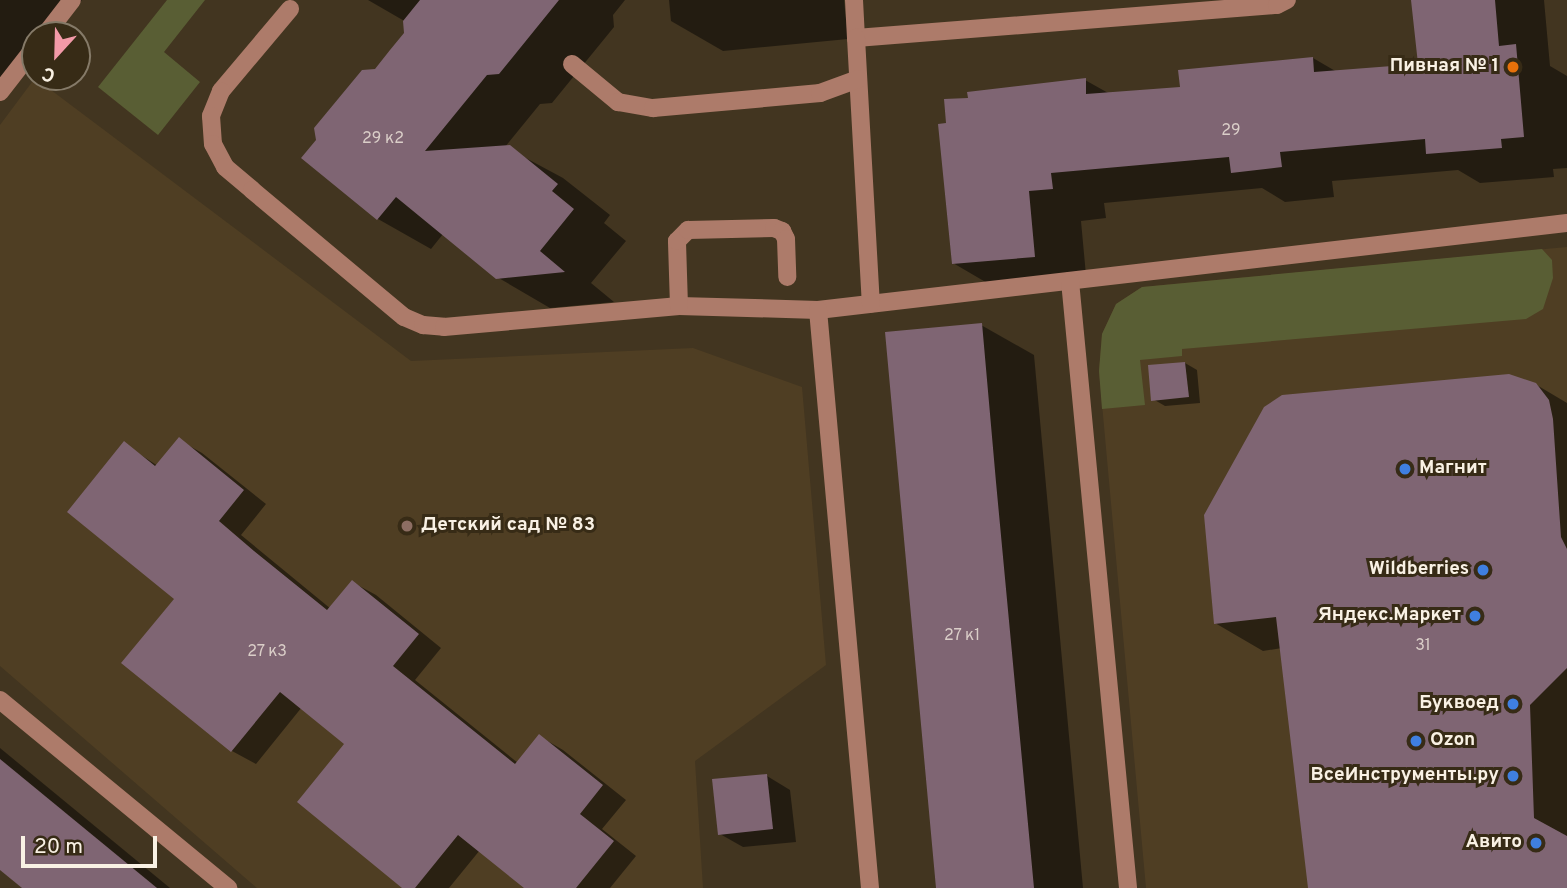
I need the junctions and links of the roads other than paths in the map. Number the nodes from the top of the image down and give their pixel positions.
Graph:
1 (72, 0) edge
2 (854, 0) edge
3 (1287, 0) edge
4 (290, 9) dead end
5 (56, 21) edge
6 (856, 38) junction
7 (572, 64) dead end
8 (21, 65) edge
9 (858, 79) junction
10 (0, 92) edge
11 (1567, 223) edge
12 (787, 277) dead end
13 (1070, 281) junction
14 (871, 304) junction
15 (679, 306) junction
16 (818, 310) junction
17 (0, 700) edge
18 (228, 888) edge
19 (870, 888) edge
20 (1128, 888) edge

1 - 5 lane
2 - 6 lane
3 - 6 lane
4 - 15 lane
6 - 9 lane
7 - 9 lane
8 - 10 lane
9 - 14 lane
11 - 13 lane
12 - 15 lane
13 - 14 lane
13 - 20 lane
14 - 16 lane
15 - 16 lane
16 - 19 lane
17 - 18 lane

